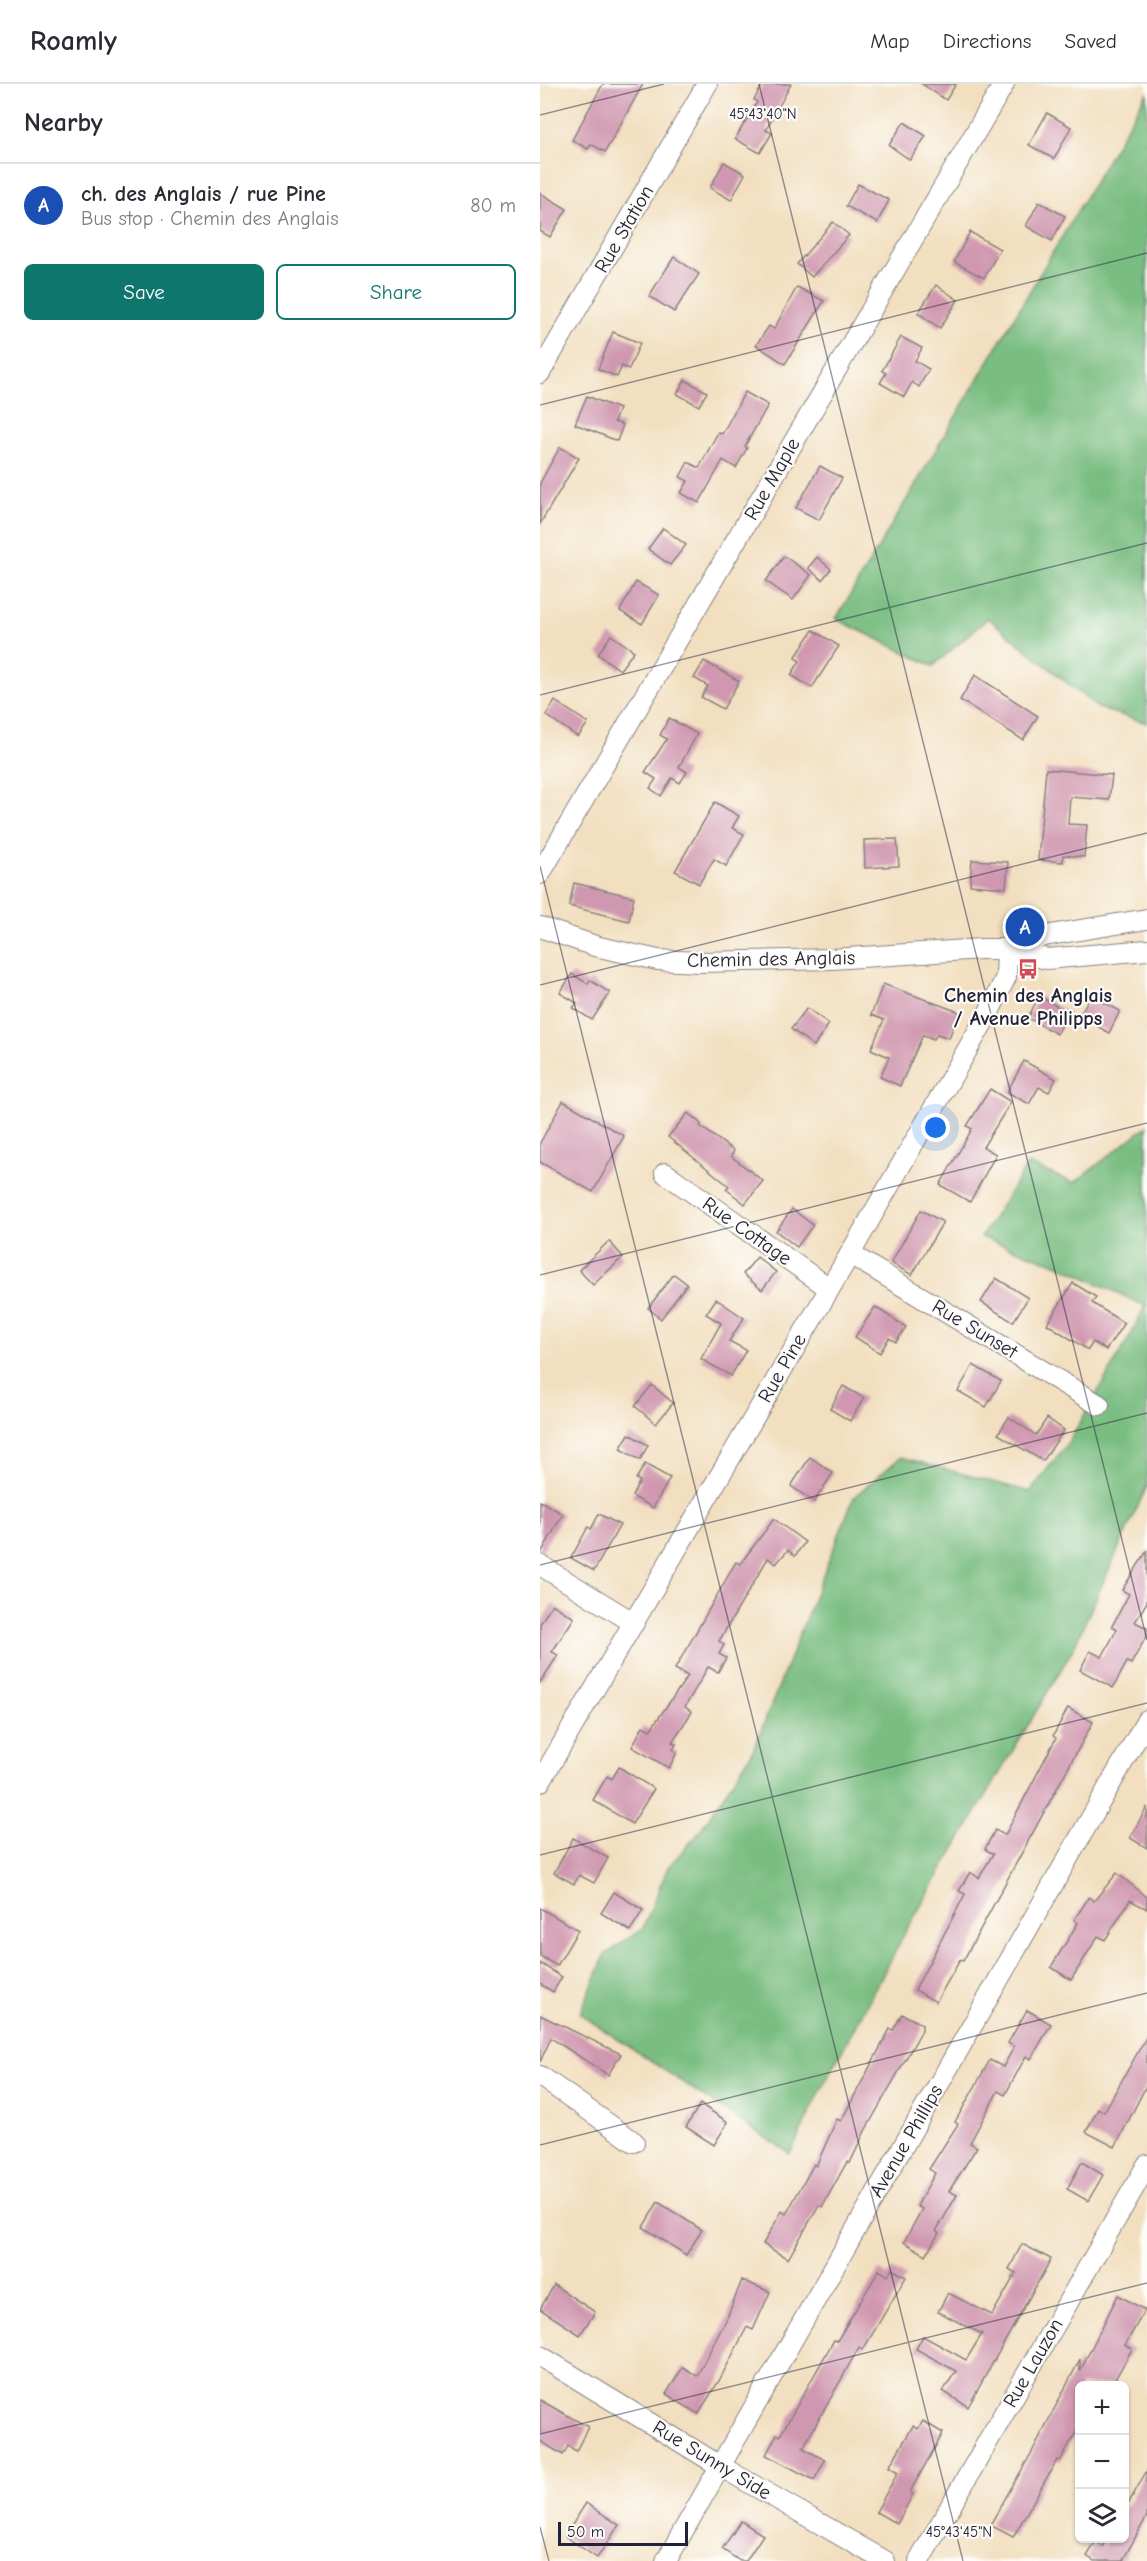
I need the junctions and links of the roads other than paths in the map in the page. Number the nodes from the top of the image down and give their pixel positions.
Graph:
1 (707, 84) edge
2 (1004, 84) edge
3 (540, 373) edge
4 (540, 874) edge
5 (1147, 919) edge
6 (540, 927) edge
7 (1007, 949) junction
8 (1147, 950) edge
9 (665, 1173) dead end
10 (850, 1254) junction
11 (829, 1288) junction
12 (1099, 1405) dead end
13 (540, 1565) edge
14 (633, 1623) junction
15 (1147, 1720) edge
16 (540, 1782) edge
17 (540, 2076) edge
18 (634, 2142) dead end
19 (1147, 2164) edge
20 (540, 2356) edge
21 (720, 2466) junction
22 (666, 2561) edge
23 (885, 2561) edge
24 (919, 2561) edge

1 - 3 street, Rue Station
2 - 4 street, Rue Maple
5 - 7 street, Chemin des Anglais
6 - 7 street, Chemin des Anglais
7 - 8 street, Chemin des Anglais
7 - 10 street, Rue Pine
9 - 11 street, Rue Cottage
10 - 11 street, Rue Pine
10 - 12 street, Rue Sunset
11 - 14 street, Rue Pine
13 - 14 street
14 - 16 street, Rue Pine
15 - 21 street, Avenue Phillips
17 - 18 street
19 - 24 street, Rue Lauzon
20 - 21 street, Rue Sunny Side
21 - 22 street, Avenue Phillips
21 - 23 street, Rue Sunny Side

